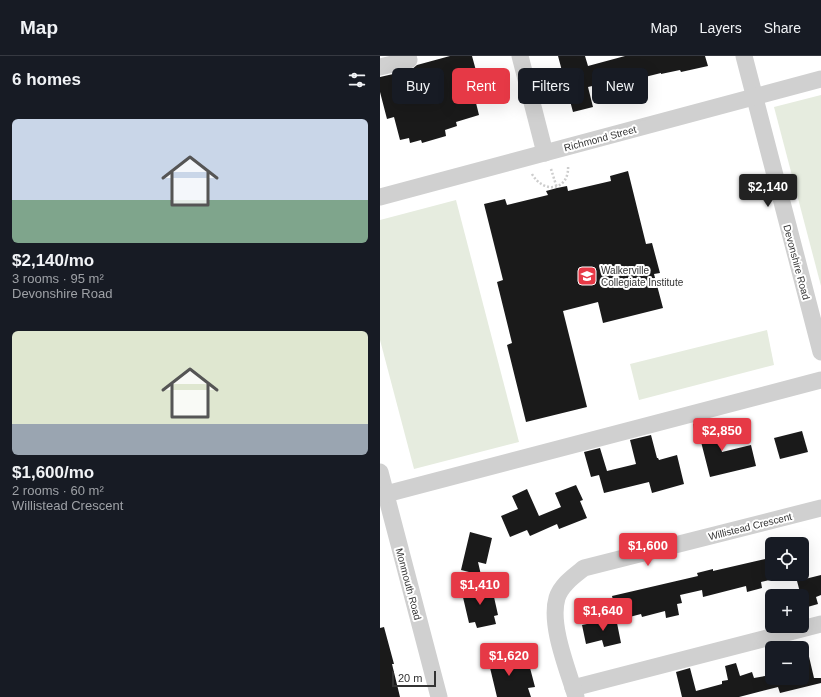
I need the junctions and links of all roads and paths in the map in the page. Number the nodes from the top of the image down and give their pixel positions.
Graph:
1 (408, 56) edge
2 (520, 56) edge
3 (744, 56) edge
4 (380, 67) edge
5 (821, 79) edge
6 (754, 97) junction
7 (545, 153) junction
8 (568, 165) dead end
9 (551, 169) dead end
10 (532, 174) dead end
11 (556, 187) junction
12 (380, 197) edge
13 (821, 352) edge
14 (821, 380) edge
15 (380, 472) edge
16 (386, 494) junction
17 (821, 508) edge
18 (821, 624) edge
19 (574, 693) edge
20 (439, 697) edge

1 - 4 street
2 - 7 street
3 - 6 street, Devonshire Road
5 - 6 street, Richmond Street
6 - 7 street, Richmond Street
6 - 13 street, Devonshire Road
7 - 12 street, Richmond Street
8 - 11 path
9 - 11 path
10 - 11 path
14 - 16 street
15 - 16 street, Monmouth Road
16 - 20 street, Monmouth Road
17 - 19 street, Willistead Crescent
18 - 19 street

